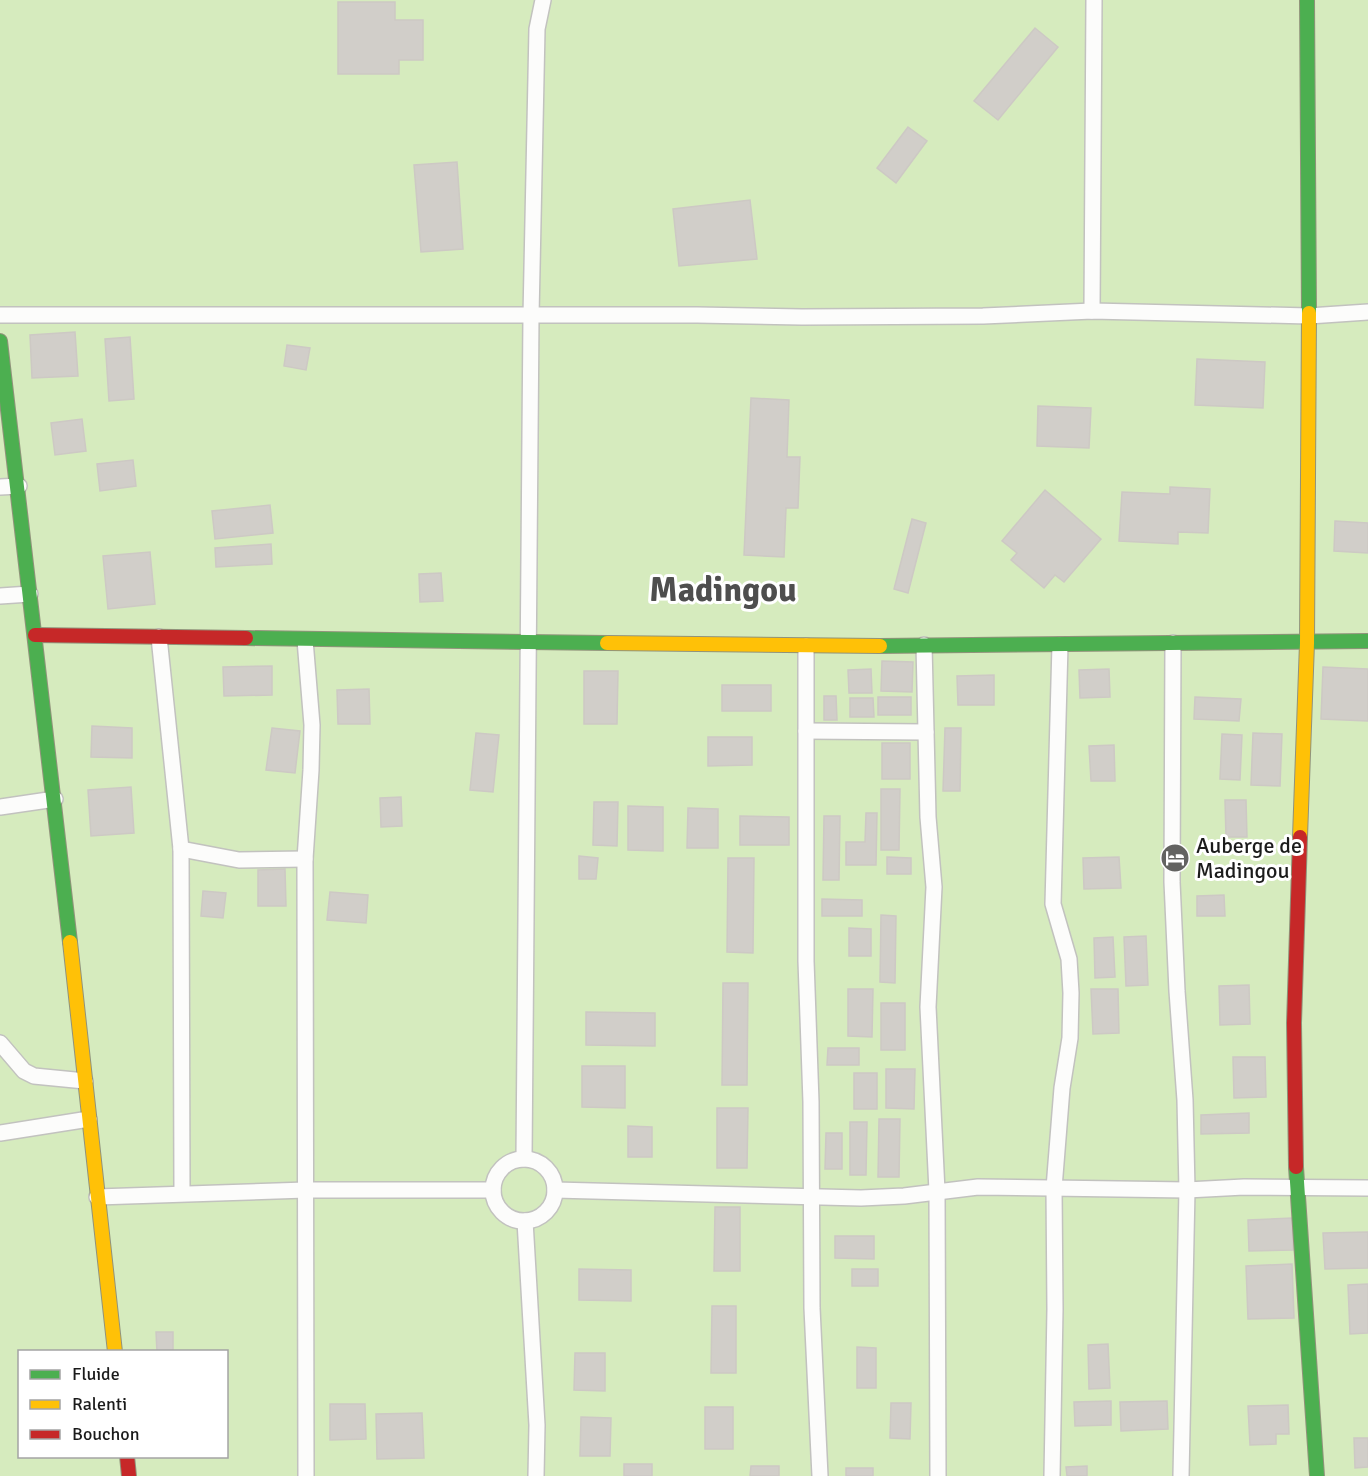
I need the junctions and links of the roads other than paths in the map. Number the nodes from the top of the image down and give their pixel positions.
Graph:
1 (531, 0) edge
2 (543, 0) edge
3 (1094, 0) edge
4 (1306, 0) edge
5 (537, 29) junction
6 (1092, 311) junction
7 (1368, 312) edge
8 (0, 315) edge
9 (531, 316) junction
10 (1309, 316) junction
11 (0, 341) edge
12 (19, 486) junction
13 (0, 488) edge
14 (30, 594) junction
15 (0, 596) edge
16 (35, 635) junction
17 (159, 637) junction
18 (305, 640) junction
19 (528, 641) junction
20 (1368, 641) edge
21 (1173, 643) junction
22 (1306, 643) junction
23 (924, 645) junction
24 (1060, 645) junction
25 (806, 646) junction
26 (806, 730) junction
27 (926, 732) junction
28 (55, 799) junction
29 (0, 807) edge
30 (181, 849) junction
31 (305, 859) junction
32 (0, 1043) edge
33 (85, 1081) junction
34 (89, 1119) junction
35 (0, 1133) edge
36 (524, 1159) junction
37 (1296, 1187) junction
38 (1054, 1188) junction
39 (1368, 1188) edge
40 (306, 1190) junction
41 (494, 1190) junction
42 (555, 1190) junction
43 (1187, 1190) junction
44 (936, 1191) junction
45 (182, 1193) junction
46 (97, 1197) junction
47 (811, 1197) junction
48 (525, 1221) junction
49 (115, 1350) edge
50 (127, 1458) edge
51 (129, 1476) edge
52 (306, 1476) edge
53 (536, 1476) edge
54 (820, 1476) edge
55 (938, 1476) edge
56 (1052, 1476) edge
57 (1181, 1476) edge
58 (1317, 1476) edge

1 - 5 street
2 - 5 street
3 - 6 street
4 - 10 street
5 - 9 street
6 - 9 street
6 - 10 street
7 - 10 street
8 - 9 street
9 - 19 street
10 - 22 street
11 - 12 street
12 - 13 street
12 - 14 street
14 - 15 street
14 - 16 street
16 - 17 street
16 - 28 street
17 - 18 street
17 - 30 street
18 - 19 street
18 - 31 street
19 - 25 street
19 - 36 street
20 - 22 street
21 - 22 street
21 - 24 street
21 - 43 street
22 - 37 street
23 - 24 street
23 - 25 street
23 - 27 street
24 - 38 street
25 - 26 street
26 - 27 street
26 - 47 street
27 - 44 street
28 - 29 street
28 - 33 street
30 - 31 street
30 - 45 street
31 - 40 street
32 - 33 street
33 - 34 street
34 - 35 street
34 - 46 street
36 - 41 street
36 - 42 street
37 - 39 street
37 - 43 street
37 - 58 street
38 - 43 street
38 - 44 street
38 - 56 street
40 - 41 street
40 - 45 street
40 - 52 street
41 - 48 street
42 - 47 street
42 - 48 street
43 - 57 street
44 - 47 street
44 - 55 street
45 - 46 street
46 - 49 street
47 - 54 street
48 - 53 street
50 - 51 street

